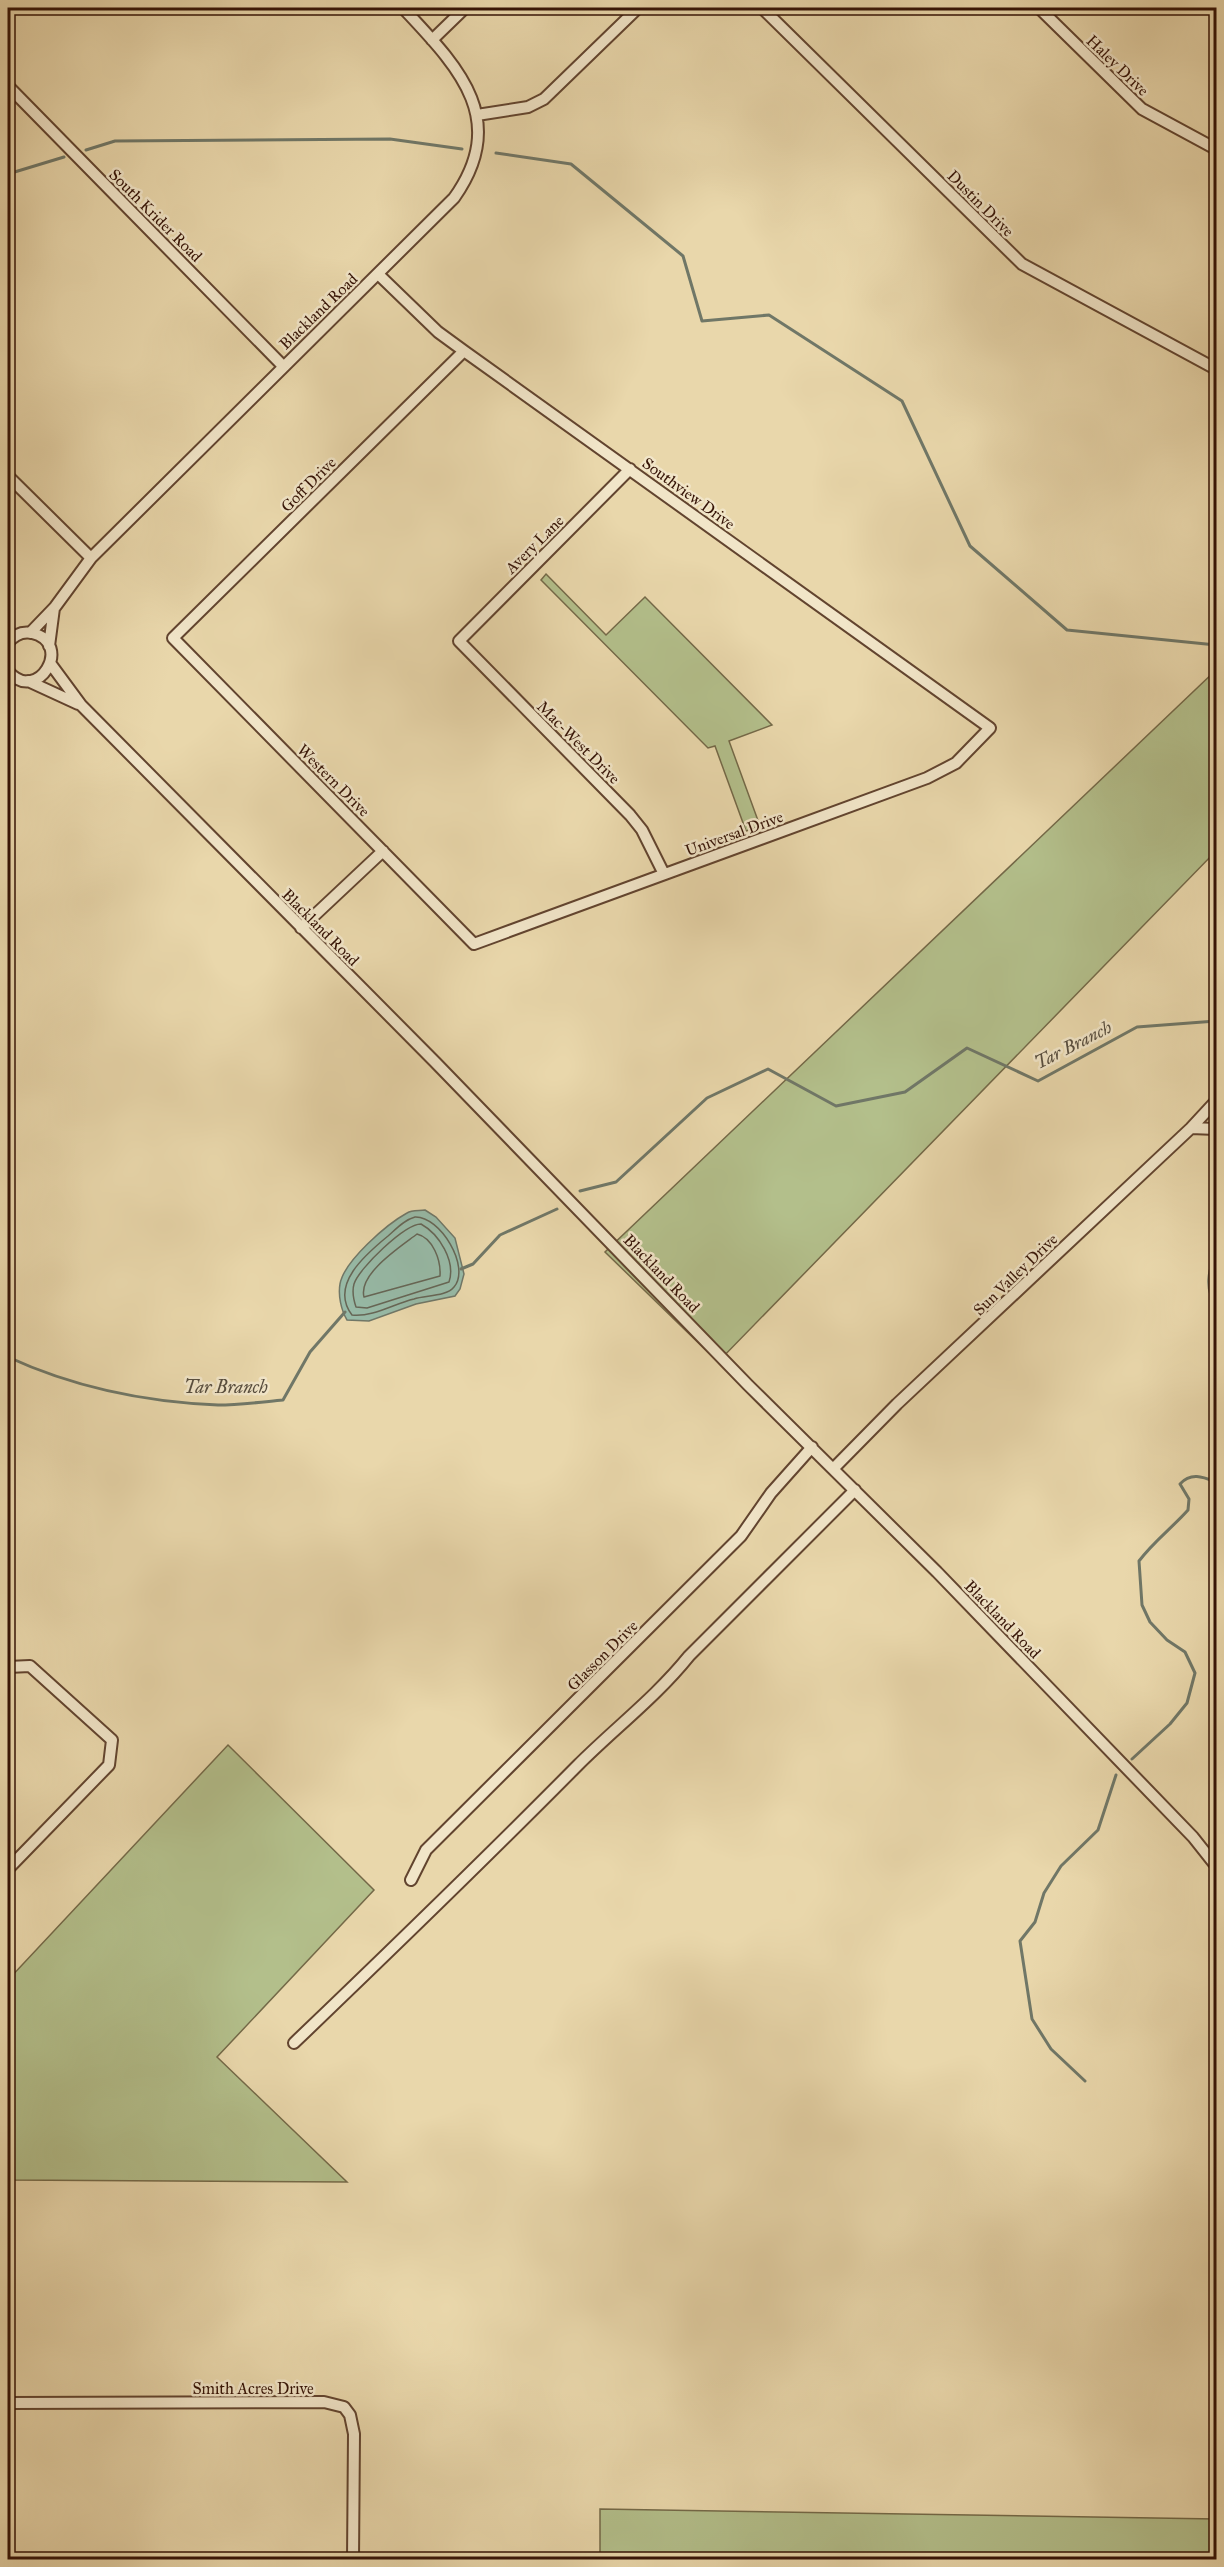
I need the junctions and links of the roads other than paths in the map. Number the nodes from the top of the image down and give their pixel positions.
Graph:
1 (403, 8) edge
2 (465, 8) edge
3 (638, 8) edge
4 (762, 8) edge
5 (1039, 8) edge
6 (432, 40) junction
7 (8, 86) edge
8 (477, 116) junction
9 (1216, 149) edge
10 (378, 274) junction
11 (464, 351) junction
12 (283, 366) junction
13 (1216, 369) edge
14 (630, 469) junction
15 (8, 478) edge
16 (91, 558) junction
17 (55, 608) junction
18 (30, 633) junction
19 (173, 638) joint
20 (459, 641) joint
21 (8, 643) edge
22 (49, 646) junction
23 (50, 663) junction
24 (9, 675) edge
25 (28, 681) junction
26 (81, 705) junction
27 (990, 728) joint
28 (383, 851) junction
29 (664, 874) junction
30 (301, 928) junction
31 (474, 944) joint
32 (1216, 1101) edge
33 (1191, 1128) junction
34 (1216, 1129) edge
35 (812, 1447) junction
36 (833, 1469) junction
37 (855, 1490) junction
38 (8, 1666) edge
39 (1216, 1866) edge
40 (8, 1869) edge
41 (411, 1880) dead end
42 (294, 2043) dead end
43 (8, 2403) edge
44 (353, 2559) edge

1 - 6 street, Blackland Road
2 - 6 street
3 - 8 street
4 - 13 street, Dustin Drive
5 - 9 street, Haley Drive
6 - 8 street, Blackland Road
7 - 12 street, South Krider Road
8 - 10 street, Blackland Road
10 - 11 street, Southview Drive
10 - 12 street, Blackland Road
11 - 14 street, Southview Drive
11 - 19 street, Goff Drive
12 - 16 street, Blackland Road
14 - 20 street, Avery Lane
14 - 27 street, Southview Drive
15 - 16 street
16 - 17 street, Blackland Road
17 - 18 street, Blackland Road
17 - 22 street, Blackland Road
18 - 21 street
18 - 22 street
19 - 28 street, Western Drive
20 - 29 street, Mac-West Drive
22 - 23 street, Blackland Road
23 - 25 street
23 - 26 street, Blackland Road
24 - 25 street, Blackland Road
25 - 26 street, Blackland Road
26 - 30 street, Blackland Road
27 - 29 street, Universal Drive
28 - 30 street
28 - 31 street, Western Drive
29 - 31 street, Universal Drive
30 - 35 street, Blackland Road
32 - 33 street, Sun Valley Drive
33 - 34 street
33 - 36 street, Sun Valley Drive
35 - 36 street, Blackland Road
35 - 41 street, Glasson Drive
36 - 37 street, Blackland Road
37 - 39 street, Blackland Road
37 - 42 street
38 - 40 street
43 - 44 street, Smith Acres Drive

